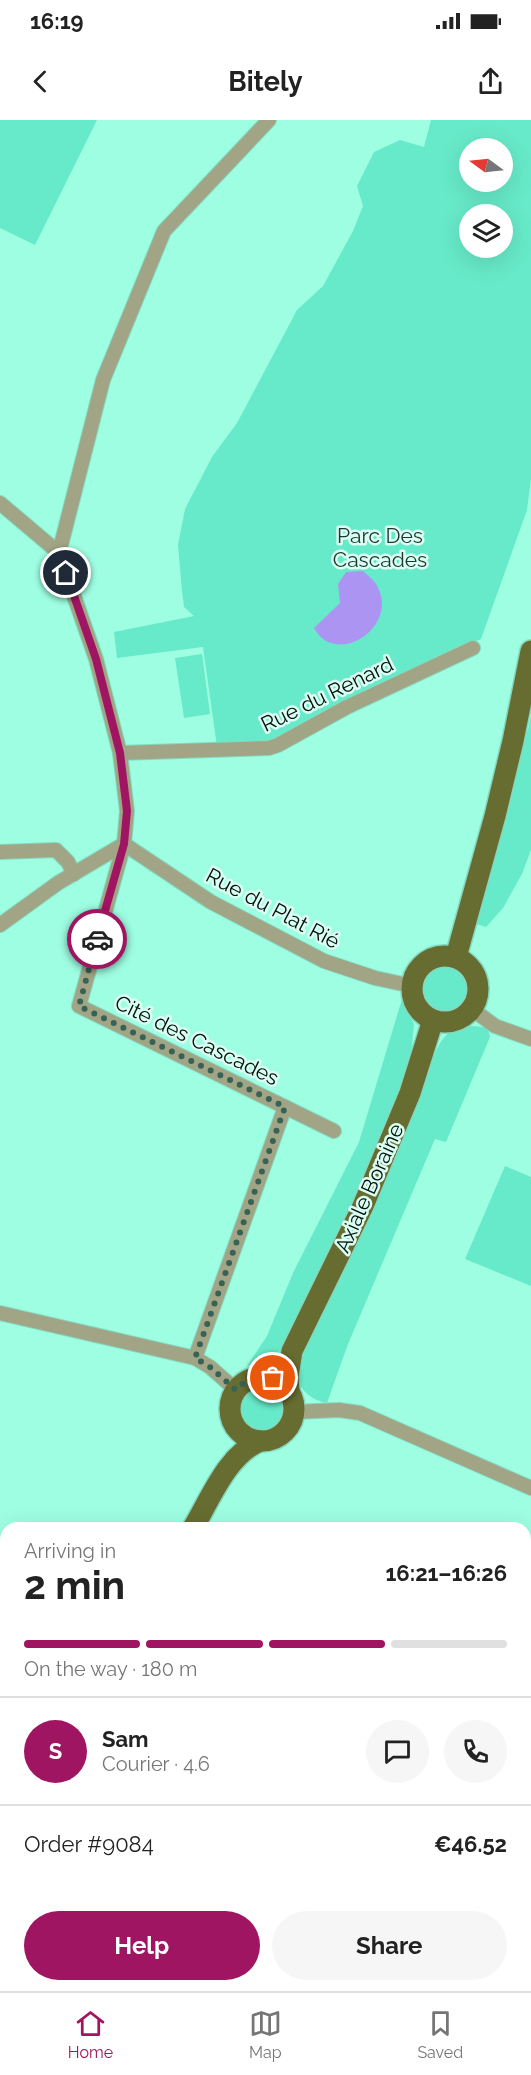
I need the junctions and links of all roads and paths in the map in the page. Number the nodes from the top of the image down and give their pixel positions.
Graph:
1 (269, 120) edge
2 (0, 503) edge
3 (59, 553) junction
4 (474, 648) dead end
5 (531, 651) edge
6 (120, 753) junction
7 (124, 844) junction
8 (0, 852) edge
9 (74, 874) junction
10 (0, 925) edge
11 (456, 957) junction
12 (412, 986) junction
13 (472, 1009) junction
14 (433, 1020) junction
15 (531, 1039) edge
16 (285, 1107) junction
17 (334, 1131) dead end
18 (0, 1313) edge
19 (292, 1351) junction
20 (195, 1358) junction
21 (263, 1376) junction
22 (236, 1390) junction
23 (292, 1401) junction
24 (233, 1423) junction
25 (260, 1441) junction
26 (233, 1461) junction
27 (531, 1488) edge
28 (197, 1522) edge

1 - 3 street
2 - 3 street
3 - 6 street
4 - 6 street, Rue du Renard
5 - 11 main road
6 - 7 street
7 - 9 street
7 - 12 street, Rue du Plat Rié
7 - 16 street, Cité des Cascades
8 - 9 street
9 - 10 street
11 - 12 main road
11 - 13 main road
12 - 14 main road
13 - 14 main road
13 - 15 street
14 - 19 main road, Axiale Boraine
16 - 17 street, Cité des Cascades
16 - 20 street, Cité des Cascades
18 - 20 street
19 - 21 main road
19 - 23 main road
20 - 22 street
21 - 22 main road
21 - 23 main road
22 - 24 main road
23 - 25 main road
23 - 27 street
24 - 25 main road
24 - 26 main road
25 - 26 main road
26 - 28 main road

